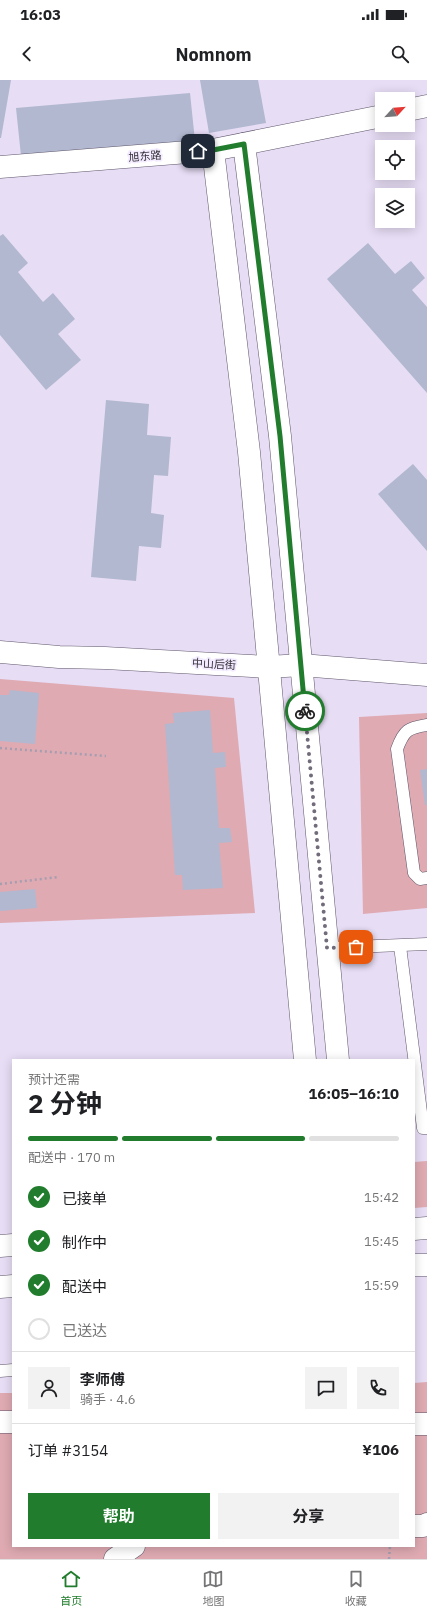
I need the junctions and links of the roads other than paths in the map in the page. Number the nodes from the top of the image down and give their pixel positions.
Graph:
1 (427, 106) edge
2 (415, 109) edge
3 (375, 117) edge
4 (244, 144) junction
5 (213, 150) junction
6 (0, 167) edge
7 (0, 652) edge
8 (301, 665) junction
9 (269, 667) junction
10 (427, 675) edge
11 (427, 725) edge
12 (427, 878) edge
13 (427, 944) edge
14 (400, 946) junction
15 (327, 948) junction
16 (305, 1059) edge
17 (338, 1059) edge
18 (414, 1059) edge
19 (415, 1065) edge
20 (427, 1128) edge
21 (427, 1228) edge
22 (415, 1229) edge
23 (12, 1245) edge
24 (0, 1246) edge
25 (415, 1265) edge
26 (427, 1265) edge
27 (12, 1286) edge
28 (0, 1287) edge
29 (0, 1370) edge
30 (12, 1370) edge
31 (0, 1422) edge
32 (12, 1422) edge
33 (415, 1424) edge
34 (427, 1424) edge
35 (427, 1524) edge
36 (415, 1526) edge
37 (133, 1547) edge
38 (115, 1559) edge

1 - 2 street
3 - 4 street, 旭东路
4 - 5 street, 旭东路
4 - 8 street
5 - 6 street, 旭东路
5 - 9 street
7 - 9 street, 中山后街
8 - 9 street, 中山后街
8 - 10 street, 中山后街
8 - 15 street
9 - 16 street
11 - 12 lane
13 - 14 lane
14 - 15 lane
14 - 18 lane
15 - 17 street
19 - 20 lane
21 - 22 street
23 - 24 street
25 - 26 street
27 - 28 street
29 - 30 lane
31 - 32 street
33 - 34 street
35 - 36 street
37 - 38 street

